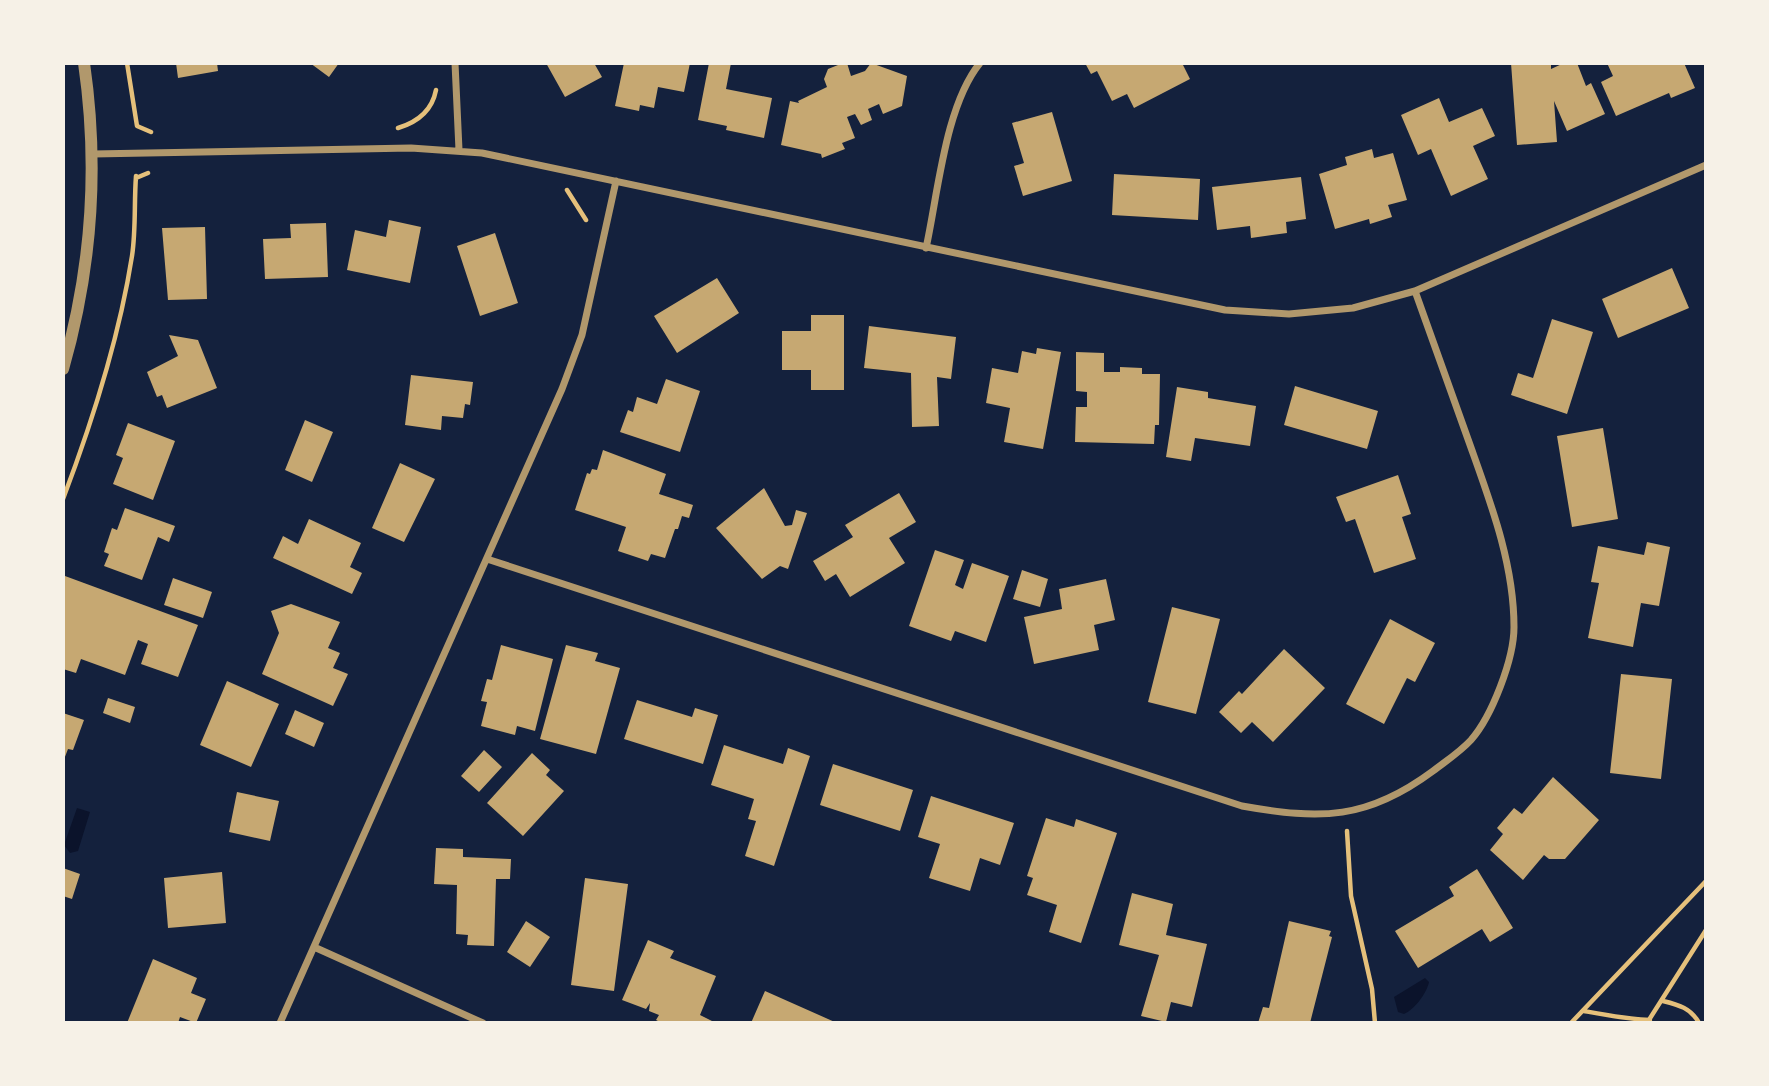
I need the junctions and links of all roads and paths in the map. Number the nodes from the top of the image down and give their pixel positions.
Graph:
1 (84, 63) edge
2 (127, 63) edge
3 (980, 63) edge
4 (455, 66) edge
5 (384, 128) dead end
6 (165, 132) dead end
7 (459, 150) junction
8 (138, 153) junction
9 (93, 154) junction
10 (1706, 165) edge
11 (157, 170) dead end
12 (136, 178) junction
13 (616, 181) junction
14 (566, 189) dead end
15 (601, 248) junction
16 (926, 248) junction
17 (1415, 291) junction
18 (63, 369) edge
19 (63, 499) edge
20 (487, 559) junction
21 (1345, 813) junction
22 (1706, 881) edge
23 (1706, 929) edge
24 (314, 947) junction
25 (1663, 1001) junction
26 (1583, 1011) junction
27 (1648, 1021) edge
28 (280, 1023) edge
29 (483, 1023) edge
30 (1375, 1023) edge
31 (1571, 1023) edge
32 (1699, 1023) edge

1 - 9 street
2 - 6 path
3 - 16 street
4 - 5 path
4 - 7 street
7 - 8 street
7 - 13 street
8 - 9 street
8 - 12 path
9 - 18 street
10 - 17 street
11 - 12 path
12 - 19 path
13 - 15 street
13 - 16 street
14 - 15 path
15 - 20 street
16 - 17 street
17 - 21 street
20 - 21 street
20 - 24 street
21 - 30 path
22 - 26 path
23 - 25 path
24 - 28 street
24 - 29 street
25 - 27 path
25 - 32 path
26 - 27 path
26 - 31 path

